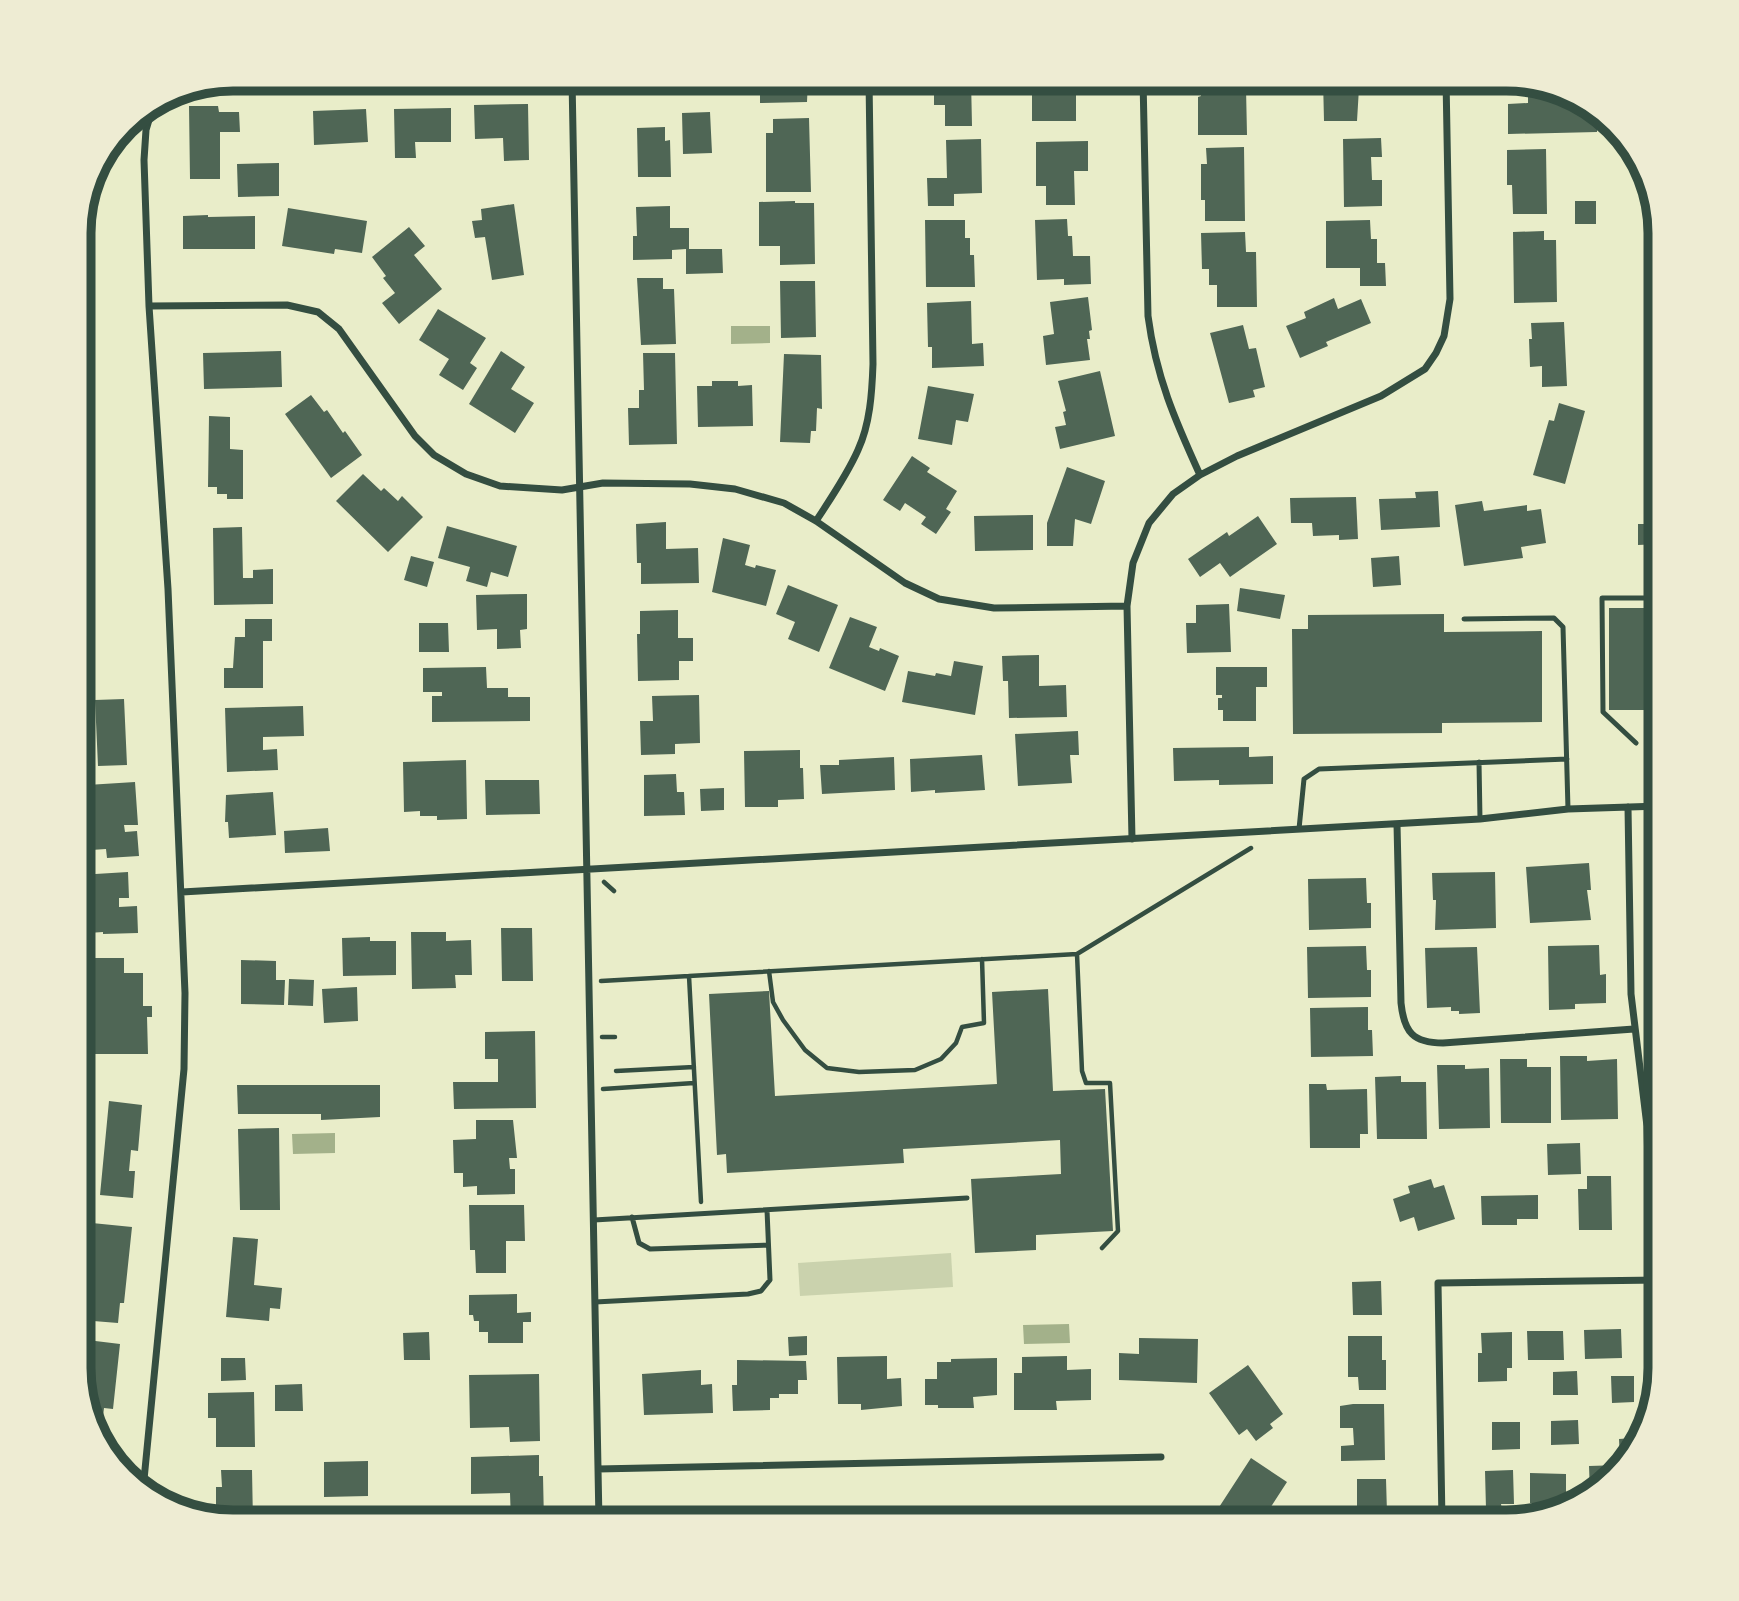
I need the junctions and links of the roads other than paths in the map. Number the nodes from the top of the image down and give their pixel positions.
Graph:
1 (572, 91) edge
2 (869, 91) edge
3 (1143, 91) edge
4 (1446, 91) edge
5 (149, 118) edge
6 (149, 306) junction
7 (1200, 475) junction
8 (581, 486) junction
9 (816, 521) junction
10 (1648, 598) edge
11 (1127, 606) junction
12 (1464, 619) dead end
13 (1636, 743) dead end
14 (1567, 759) junction
15 (1479, 762) junction
16 (1648, 806) edge
17 (1628, 807) junction
18 (1568, 809) junction
19 (1480, 819) junction
20 (1397, 824) junction
21 (1299, 829) junction
22 (1132, 839) junction
23 (588, 869) junction
24 (182, 892) junction
25 (1634, 1029) junction
26 (1648, 1167) dead end
27 (967, 1198) dead end
28 (767, 1210) junction
29 (632, 1217) junction
30 (594, 1220) junction
31 (768, 1245) junction
32 (1648, 1280) edge
33 (595, 1301) junction
34 (1161, 1457) dead end
35 (598, 1469) junction
36 (144, 1479) edge
37 (599, 1510) edge
38 (1442, 1510) edge

1 - 8 street
2 - 9 street
3 - 7 street
4 - 7 street
5 - 6 street
6 - 8 street
6 - 24 street
7 - 11 street
8 - 9 street
8 - 23 street
9 - 11 street
10 - 13 lane
11 - 22 street
12 - 14 lane
14 - 15 lane
14 - 18 lane
15 - 19 lane
15 - 21 lane
16 - 17 street
17 - 18 street
17 - 25 street
18 - 19 street
19 - 20 street
20 - 21 street
20 - 25 street
21 - 22 street
22 - 23 street
23 - 24 street
23 - 30 street
24 - 36 street
25 - 26 street
27 - 28 lane
28 - 29 lane
28 - 31 lane
29 - 30 lane
29 - 31 lane
30 - 33 street
31 - 33 lane
32 - 38 street
33 - 35 street
34 - 35 street
35 - 37 street

